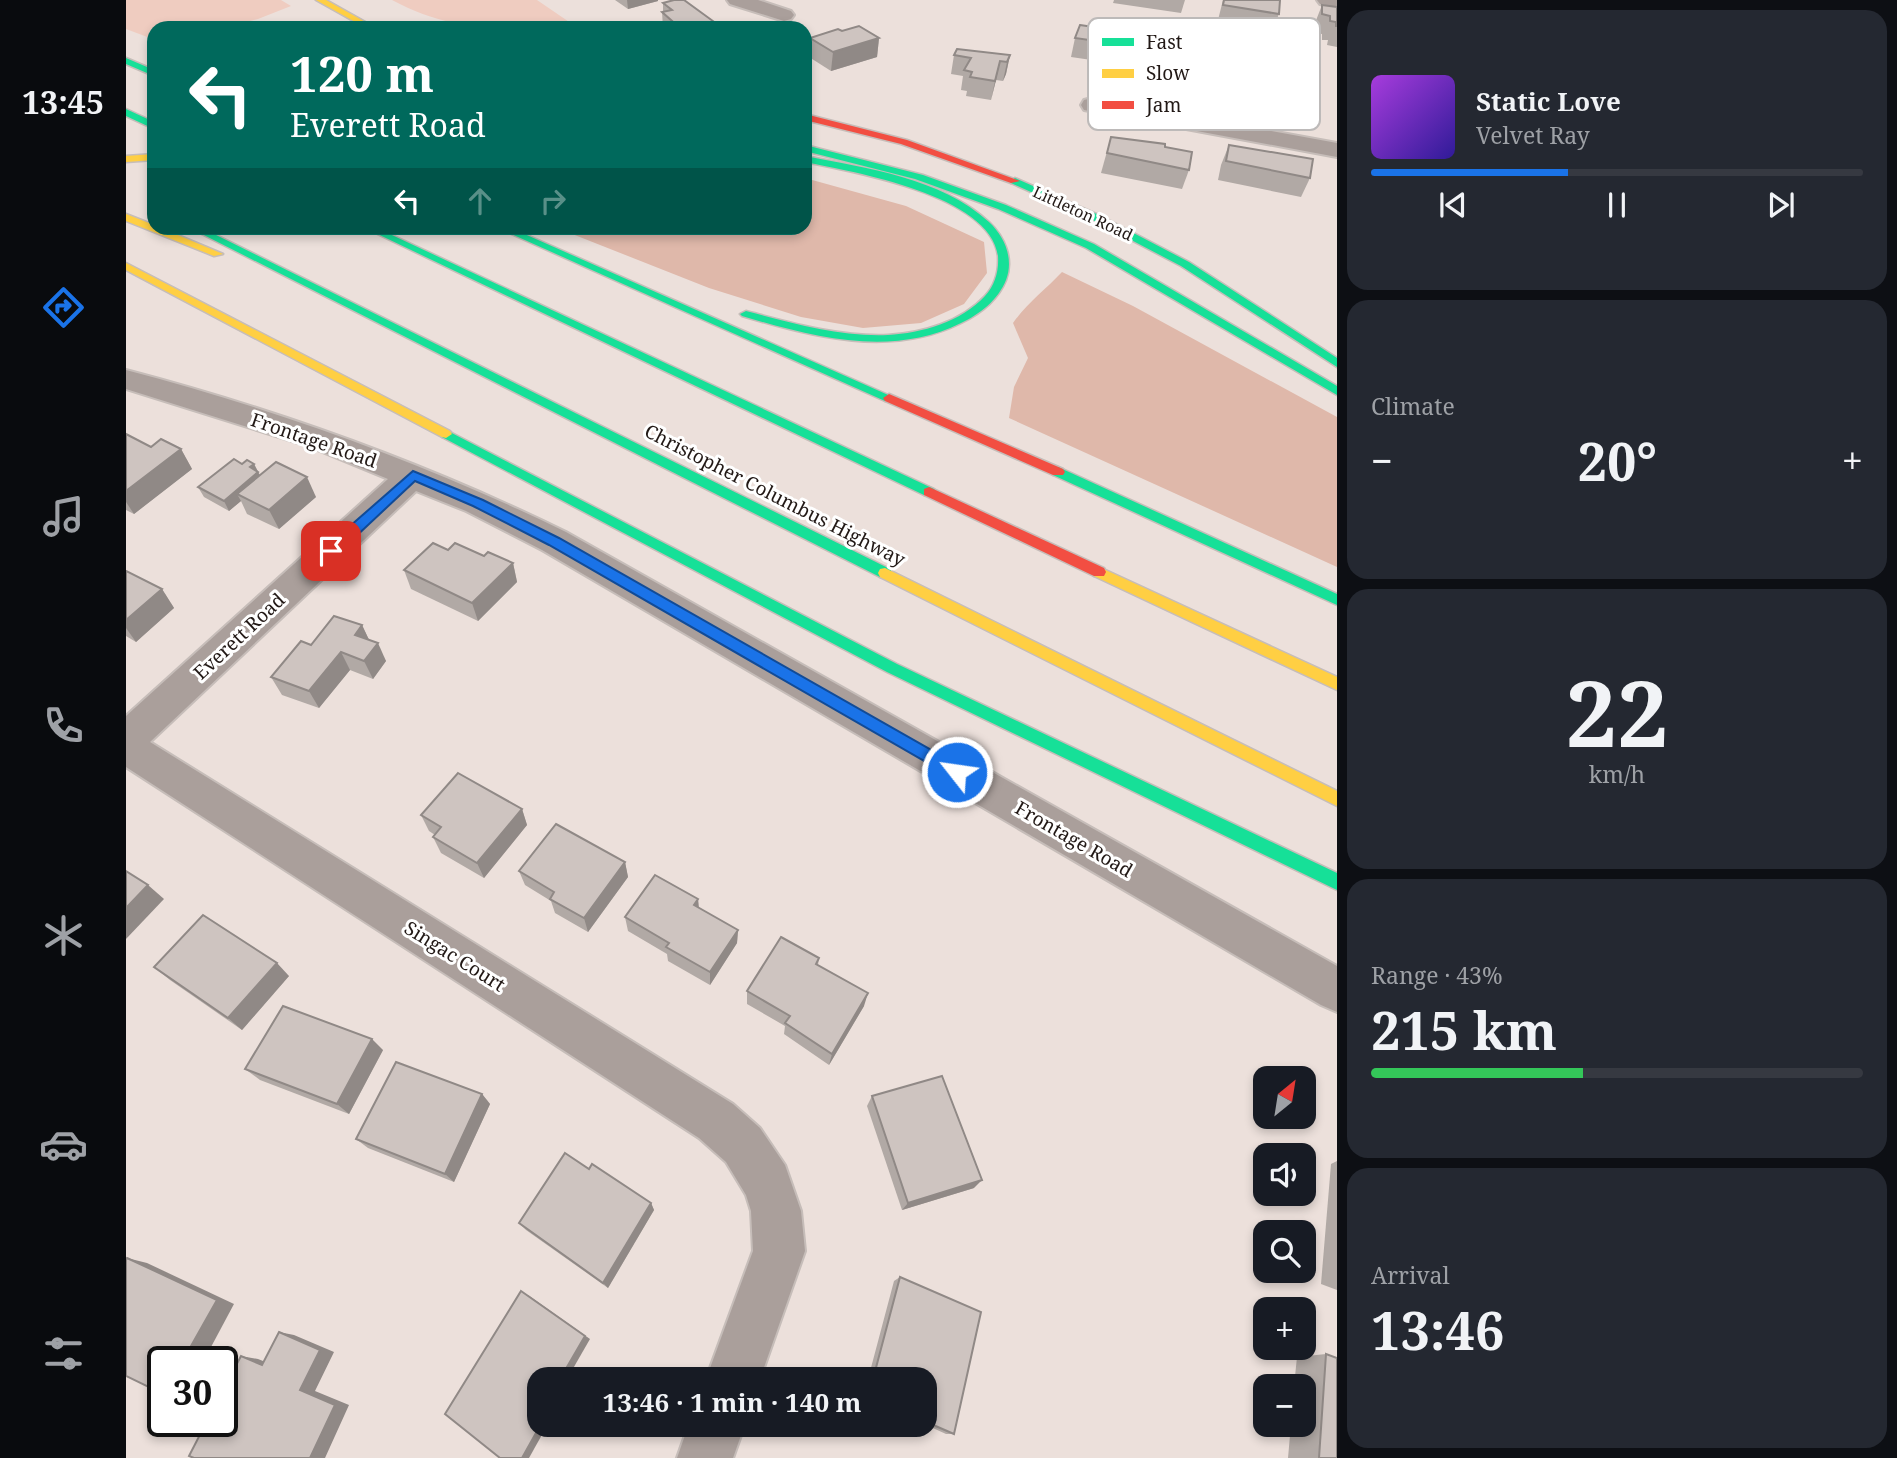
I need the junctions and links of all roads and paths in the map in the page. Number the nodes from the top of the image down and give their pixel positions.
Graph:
1 (320, 0) edge
2 (737, 0) edge
3 (1327, 0) edge
4 (1337, 1) edge
5 (784, 15) dead end
6 (356, 21) edge
7 (126, 59) edge
8 (147, 63) edge
9 (147, 70) edge
10 (126, 113) edge
11 (812, 119) edge
12 (147, 123) edge
13 (1228, 130) edge
14 (812, 150) edge
15 (1337, 150) edge
16 (147, 158) edge
17 (126, 159) edge
18 (812, 161) edge
19 (126, 217) edge
20 (147, 226) edge
21 (170, 235) edge
22 (209, 235) edge
23 (385, 235) edge
24 (519, 235) edge
25 (536, 235) edge
26 (126, 266) edge
27 (697, 295) dead end
28 (736, 310) dead end
29 (365, 314) junction
30 (1337, 363) edge
31 (126, 379) edge
32 (1337, 391) edge
33 (413, 475) junction
34 (1337, 600) edge
35 (1337, 684) edge
36 (126, 740) edge
37 (126, 747) edge
38 (1337, 799) edge
39 (1337, 882) edge
40 (1337, 990) edge
41 (737, 1367) edge
42 (712, 1437) edge
43 (705, 1458) edge

1 - 6 main road
2 - 5 street
3 - 4 street
7 - 8 main road
7 - 9 main road
10 - 12 main road
11 - 30 main road, Littleton Road
13 - 15 street
14 - 32 main road, Littleton Road
16 - 17 main road
18 - 28 main road
19 - 20 main road
21 - 29 main road
22 - 29 main road, Christopher Columbus Highway
23 - 35 main road
24 - 34 main road
25 - 27 main road
26 - 39 main road
29 - 38 main road, Christopher Columbus Highway
31 - 33 street, Frontage Road
33 - 36 street, Everett Road
33 - 40 street, Frontage Road
37 - 41 street, Singac Court
42 - 43 street

